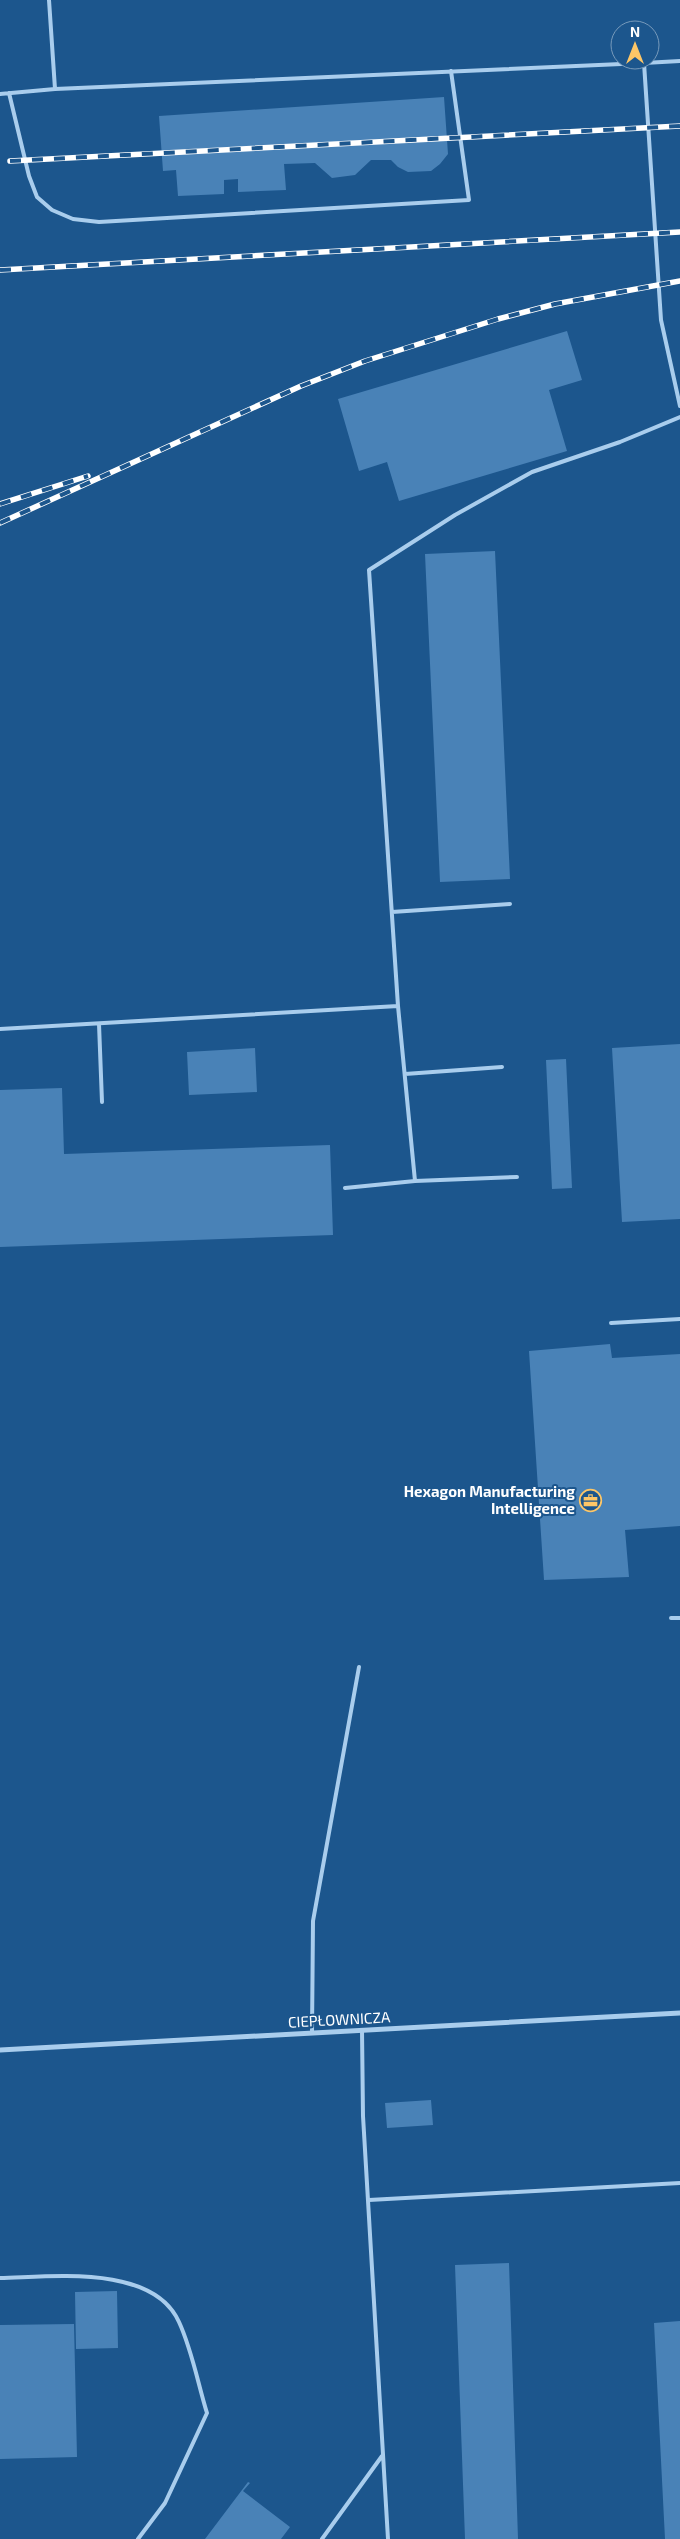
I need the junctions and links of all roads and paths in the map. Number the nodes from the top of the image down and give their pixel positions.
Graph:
1 (49, 0) edge
2 (680, 61) edge
3 (660, 62) edge
4 (610, 64) edge
5 (644, 70) edge
6 (451, 71) junction
7 (55, 89) junction
8 (9, 93) junction
9 (0, 94) edge
10 (680, 406) edge
11 (680, 417) edge
12 (510, 904) dead end
13 (392, 912) junction
14 (398, 1006) junction
15 (99, 1024) junction
16 (0, 1030) edge
17 (502, 1067) dead end
18 (405, 1074) junction
19 (102, 1102) dead end
20 (517, 1177) dead end
21 (415, 1180) junction
22 (345, 1188) dead end
23 (680, 1319) edge
24 (611, 1322) dead end
25 (671, 1618) dead end
26 (680, 1618) edge
27 (359, 1667) dead end
28 (680, 2013) edge
29 (362, 2030) junction
30 (312, 2033) junction
31 (0, 2050) edge
32 (680, 2183) edge
33 (369, 2200) junction
34 (0, 2278) edge
35 (383, 2455) junction
36 (138, 2539) edge
37 (322, 2539) edge
38 (388, 2539) edge

1 - 7 lane
2 - 3 lane
4 - 6 lane
5 - 10 lane
6 - 7 lane
6 - 8 lane
7 - 8 lane
8 - 9 lane
11 - 13 lane
12 - 13 lane
13 - 14 lane
14 - 15 lane
14 - 18 lane
15 - 16 lane
15 - 19 lane
17 - 18 lane
18 - 21 lane
20 - 21 lane
21 - 22 lane
23 - 24 lane
25 - 26 lane
27 - 30 lane
28 - 29 street, CIEPŁOWNICZA
29 - 30 street, CIEPŁOWNICZA
29 - 33 lane
30 - 31 street, CIEPŁOWNICZA
32 - 33 lane
33 - 35 lane
34 - 36 lane
35 - 37 lane
35 - 38 lane

